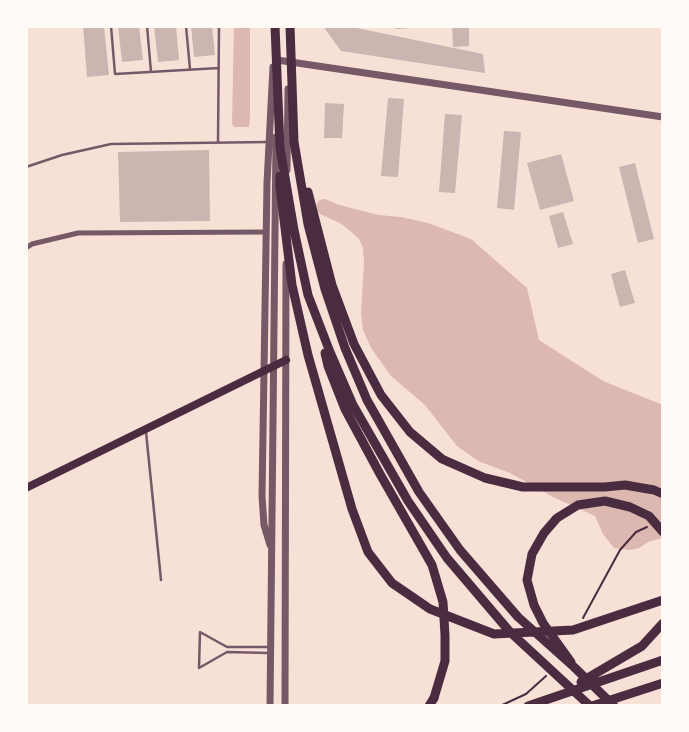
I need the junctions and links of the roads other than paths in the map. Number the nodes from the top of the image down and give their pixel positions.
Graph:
1 (111, 26) edge
2 (147, 26) edge
3 (186, 26) edge
4 (219, 26) edge
5 (276, 26) edge
6 (290, 26) edge
7 (277, 60) junction
8 (289, 62) junction
9 (219, 68) junction
10 (190, 69) junction
11 (151, 72) junction
12 (663, 117) edge
13 (218, 142) junction
14 (294, 142) junction
15 (278, 145) junction
16 (26, 167) edge
17 (266, 232) junction
18 (26, 248) edge
19 (308, 295) junction
20 (286, 360) junction
21 (274, 366) junction
22 (146, 429) junction
23 (26, 488) edge
24 (660, 492) edge
25 (663, 532) edge
26 (272, 550) junction
27 (161, 580) dead end
28 (663, 600) edge
29 (663, 622) edge
30 (271, 650) junction
31 (663, 660) edge
32 (574, 667) junction
33 (596, 683) junction
34 (663, 683) edge
35 (579, 689) junction
36 (559, 695) junction
37 (432, 702) edge
38 (613, 704) edge
39 (270, 706) edge
40 (285, 706) edge
41 (528, 706) edge
42 (592, 706) edge

1 - 11 lane
2 - 11 lane
3 - 10 lane
4 - 9 lane
5 - 7 street
5 - 15 main road
5 - 17 street
6 - 8 street
6 - 14 main road
7 - 8 street
7 - 15 street
8 - 12 street
8 - 20 street
9 - 10 lane
9 - 13 lane
10 - 11 lane
13 - 15 lane
13 - 16 lane
14 - 24 main road
14 - 32 main road
15 - 19 main road
15 - 21 street
15 - 28 main road
17 - 18 street
17 - 26 street
19 - 37 main road
19 - 42 main road
20 - 21 main road
20 - 40 street
21 - 22 main road
21 - 26 street
22 - 23 main road
22 - 27 lane
25 - 32 main road
26 - 30 street
29 - 36 main road
30 - 30 lane
30 - 39 street
31 - 33 main road
32 - 38 main road
33 - 35 main road
33 - 38 main road
34 - 38 main road
35 - 36 main road
35 - 42 main road
36 - 41 main road
38 - 42 main road

